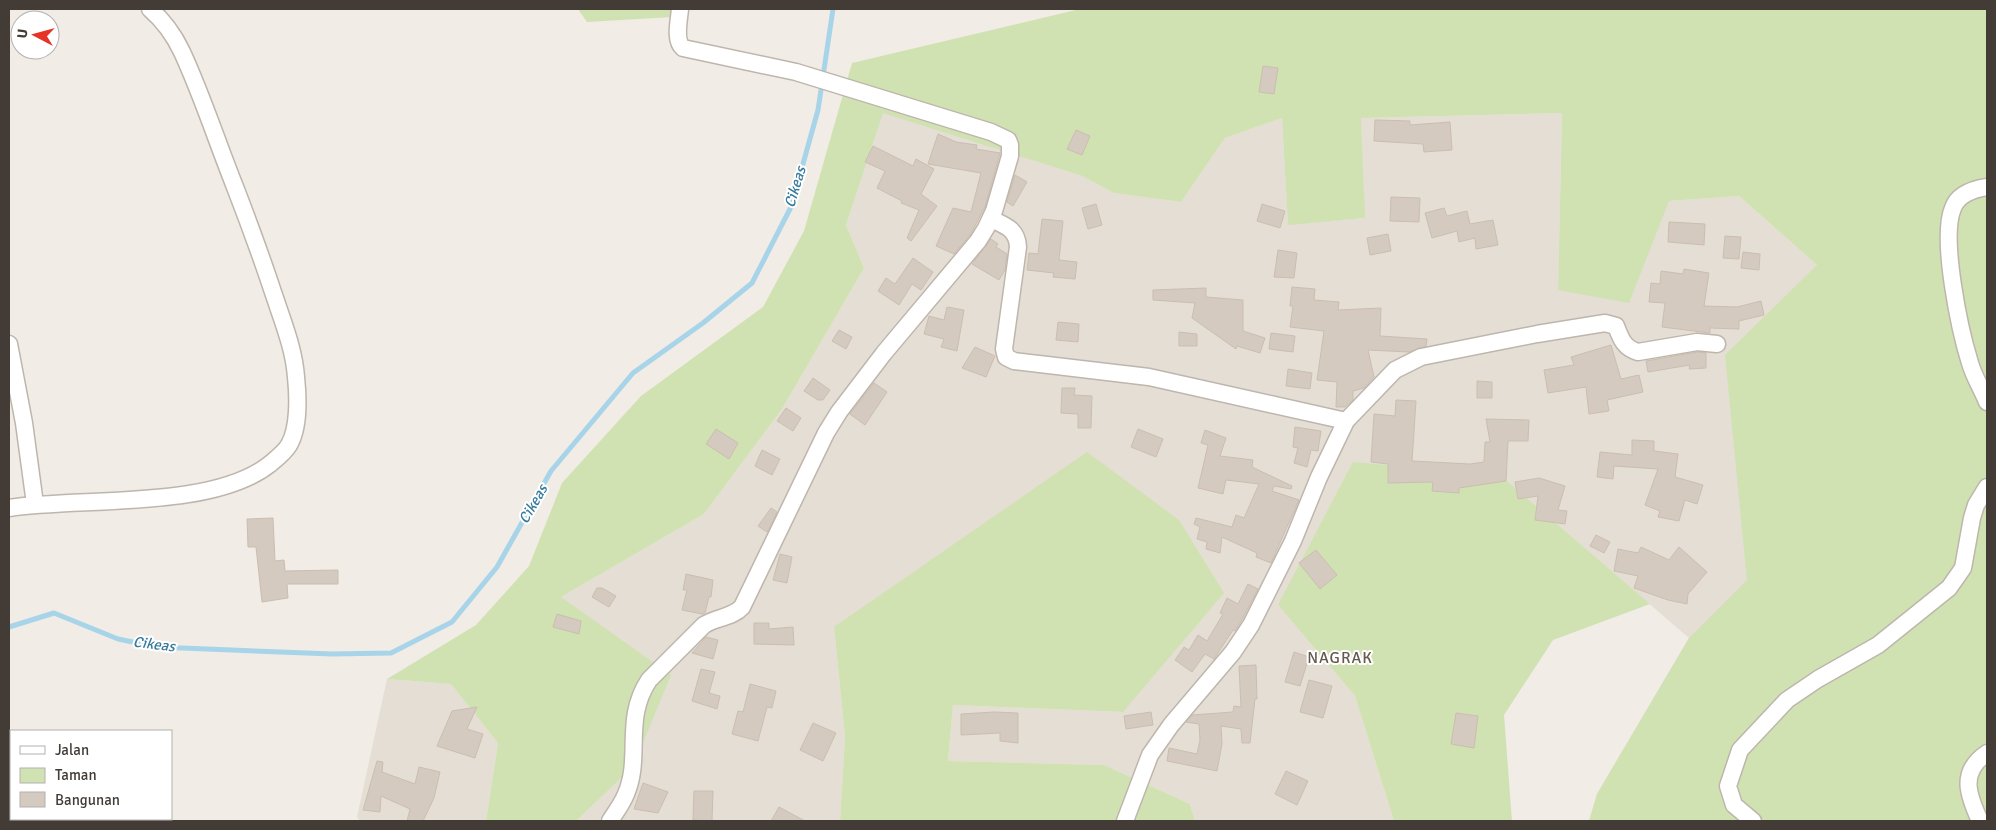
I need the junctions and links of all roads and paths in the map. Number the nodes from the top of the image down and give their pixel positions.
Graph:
1 (150, 9) edge
2 (680, 9) edge
3 (1987, 187) edge
4 (991, 219) junction
5 (9, 344) edge
6 (1717, 344) dead end
7 (1987, 402) edge
8 (1346, 421) junction
9 (1987, 487) edge
10 (35, 504) junction
11 (9, 508) edge
12 (1987, 754) edge
13 (610, 821) edge
14 (1125, 821) edge
15 (1752, 821) edge
16 (1980, 821) edge

1 - 10 street
2 - 4 street
3 - 7 street
4 - 8 street
4 - 13 street
5 - 10 street
6 - 8 street
8 - 14 street
9 - 15 street
10 - 11 street
12 - 16 street

